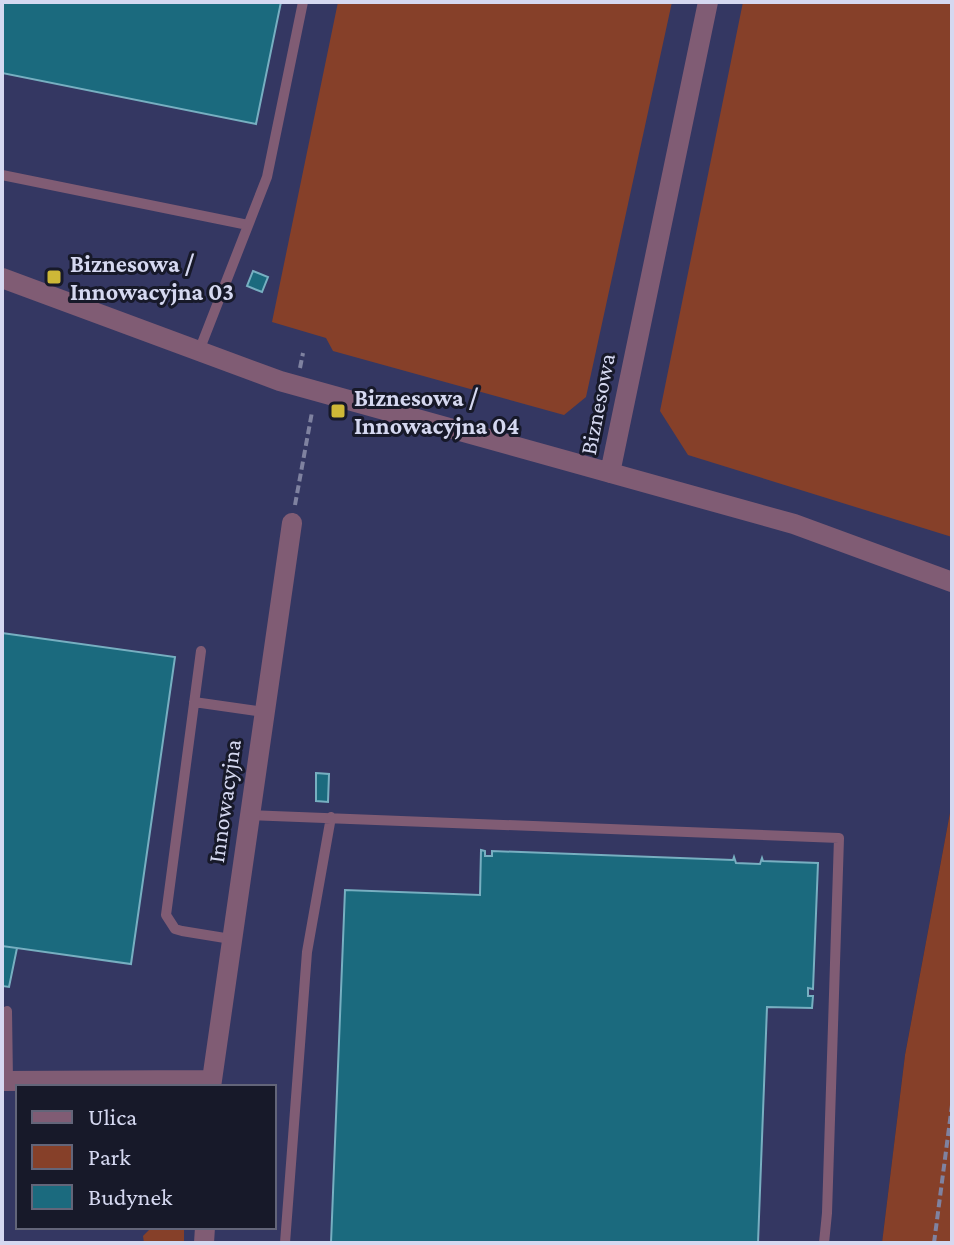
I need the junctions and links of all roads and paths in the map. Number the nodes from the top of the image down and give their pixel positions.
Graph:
1 (303, 2) edge
2 (708, 2) edge
3 (2, 175) edge
4 (248, 225) junction
5 (2, 278) edge
6 (199, 351) junction
7 (316, 391) junction
8 (610, 473) junction
9 (292, 523) joint
10 (952, 582) edge
11 (201, 651) dead end
12 (194, 702) junction
13 (264, 712) junction
14 (249, 815) junction
15 (331, 817) junction
16 (231, 939) junction
17 (7, 1011) dead end
18 (5, 1081) edge
19 (211, 1083) edge
20 (952, 1105) edge
21 (285, 1243) edge
22 (824, 1243) edge
23 (934, 1243) edge

1 - 4 lane
2 - 8 street, Biznesowa
3 - 4 lane
4 - 6 lane
5 - 6 street, Biznesowa
6 - 7 street, Biznesowa
7 - 8 street, Biznesowa
7 - 9 path
8 - 10 street
9 - 13 street, Innowacyjna
11 - 12 lane
12 - 13 lane
12 - 16 lane
13 - 14 street, Innowacyjna
14 - 15 lane
14 - 16 street, Innowacyjna
15 - 21 lane
15 - 22 lane
16 - 19 street, Innowacyjna
17 - 18 lane
18 - 19 street
20 - 23 path

